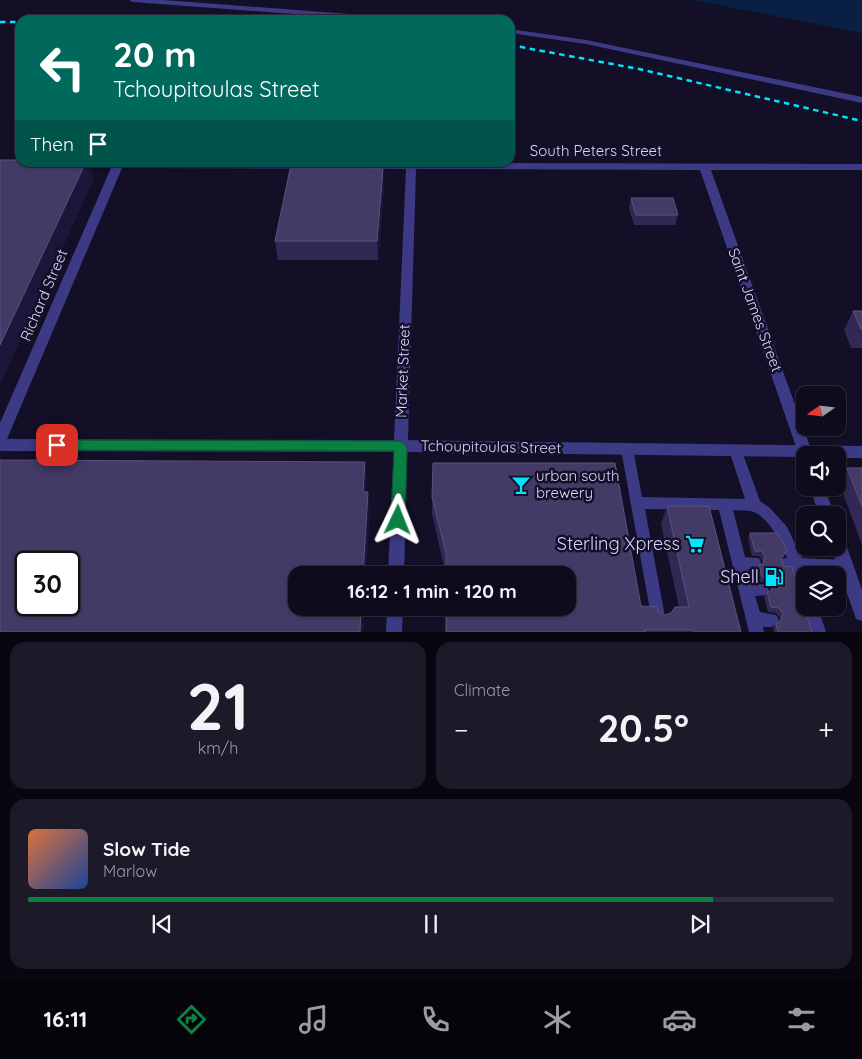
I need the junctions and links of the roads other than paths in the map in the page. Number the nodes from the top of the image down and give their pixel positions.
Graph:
1 (133, 0) edge
2 (336, 15) edge
3 (515, 32) edge
4 (862, 100) edge
5 (515, 165) edge
6 (704, 166) junction
7 (117, 167) edge
8 (407, 167) edge
9 (862, 167) edge
10 (0, 439) edge
11 (0, 445) edge
12 (400, 446) junction
13 (803, 446) edge
14 (627, 449) junction
15 (735, 450) junction
16 (846, 452) edge
17 (862, 452) edge
18 (796, 453) edge
19 (636, 503) junction
20 (724, 504) junction
21 (754, 505) junction
22 (740, 563) junction
23 (754, 563) dead end
24 (791, 564) junction
25 (396, 566) edge
26 (828, 566) edge
27 (846, 567) edge
28 (796, 576) edge
29 (857, 584) edge
30 (746, 589) junction
31 (762, 590) dead end
32 (862, 613) edge
33 (394, 616) edge
34 (770, 620) dead end
35 (659, 623) edge
36 (756, 626) edge
37 (394, 632) edge

1 - 2 lane
3 - 4 lane
5 - 6 street, South Peters Street
6 - 9 street, South Peters Street
6 - 13 street, Saint James Street
7 - 10 street, Richard Street
8 - 12 street, Market Street
11 - 12 street, Tchoupitoulas Street
12 - 14 street, Tchoupitoulas Street
12 - 25 street, Market Street
14 - 15 street, Tchoupitoulas Street
14 - 19 lane
15 - 18 street, Tchoupitoulas Street
15 - 21 lane
16 - 17 street, Tchoupitoulas Street
19 - 20 lane
19 - 35 lane
20 - 21 lane
20 - 22 lane
21 - 24 lane
22 - 23 lane
22 - 30 lane
24 - 26 lane
24 - 28 lane
27 - 29 street
29 - 32 street
30 - 31 lane
30 - 36 lane
33 - 37 street
34 - 36 lane

